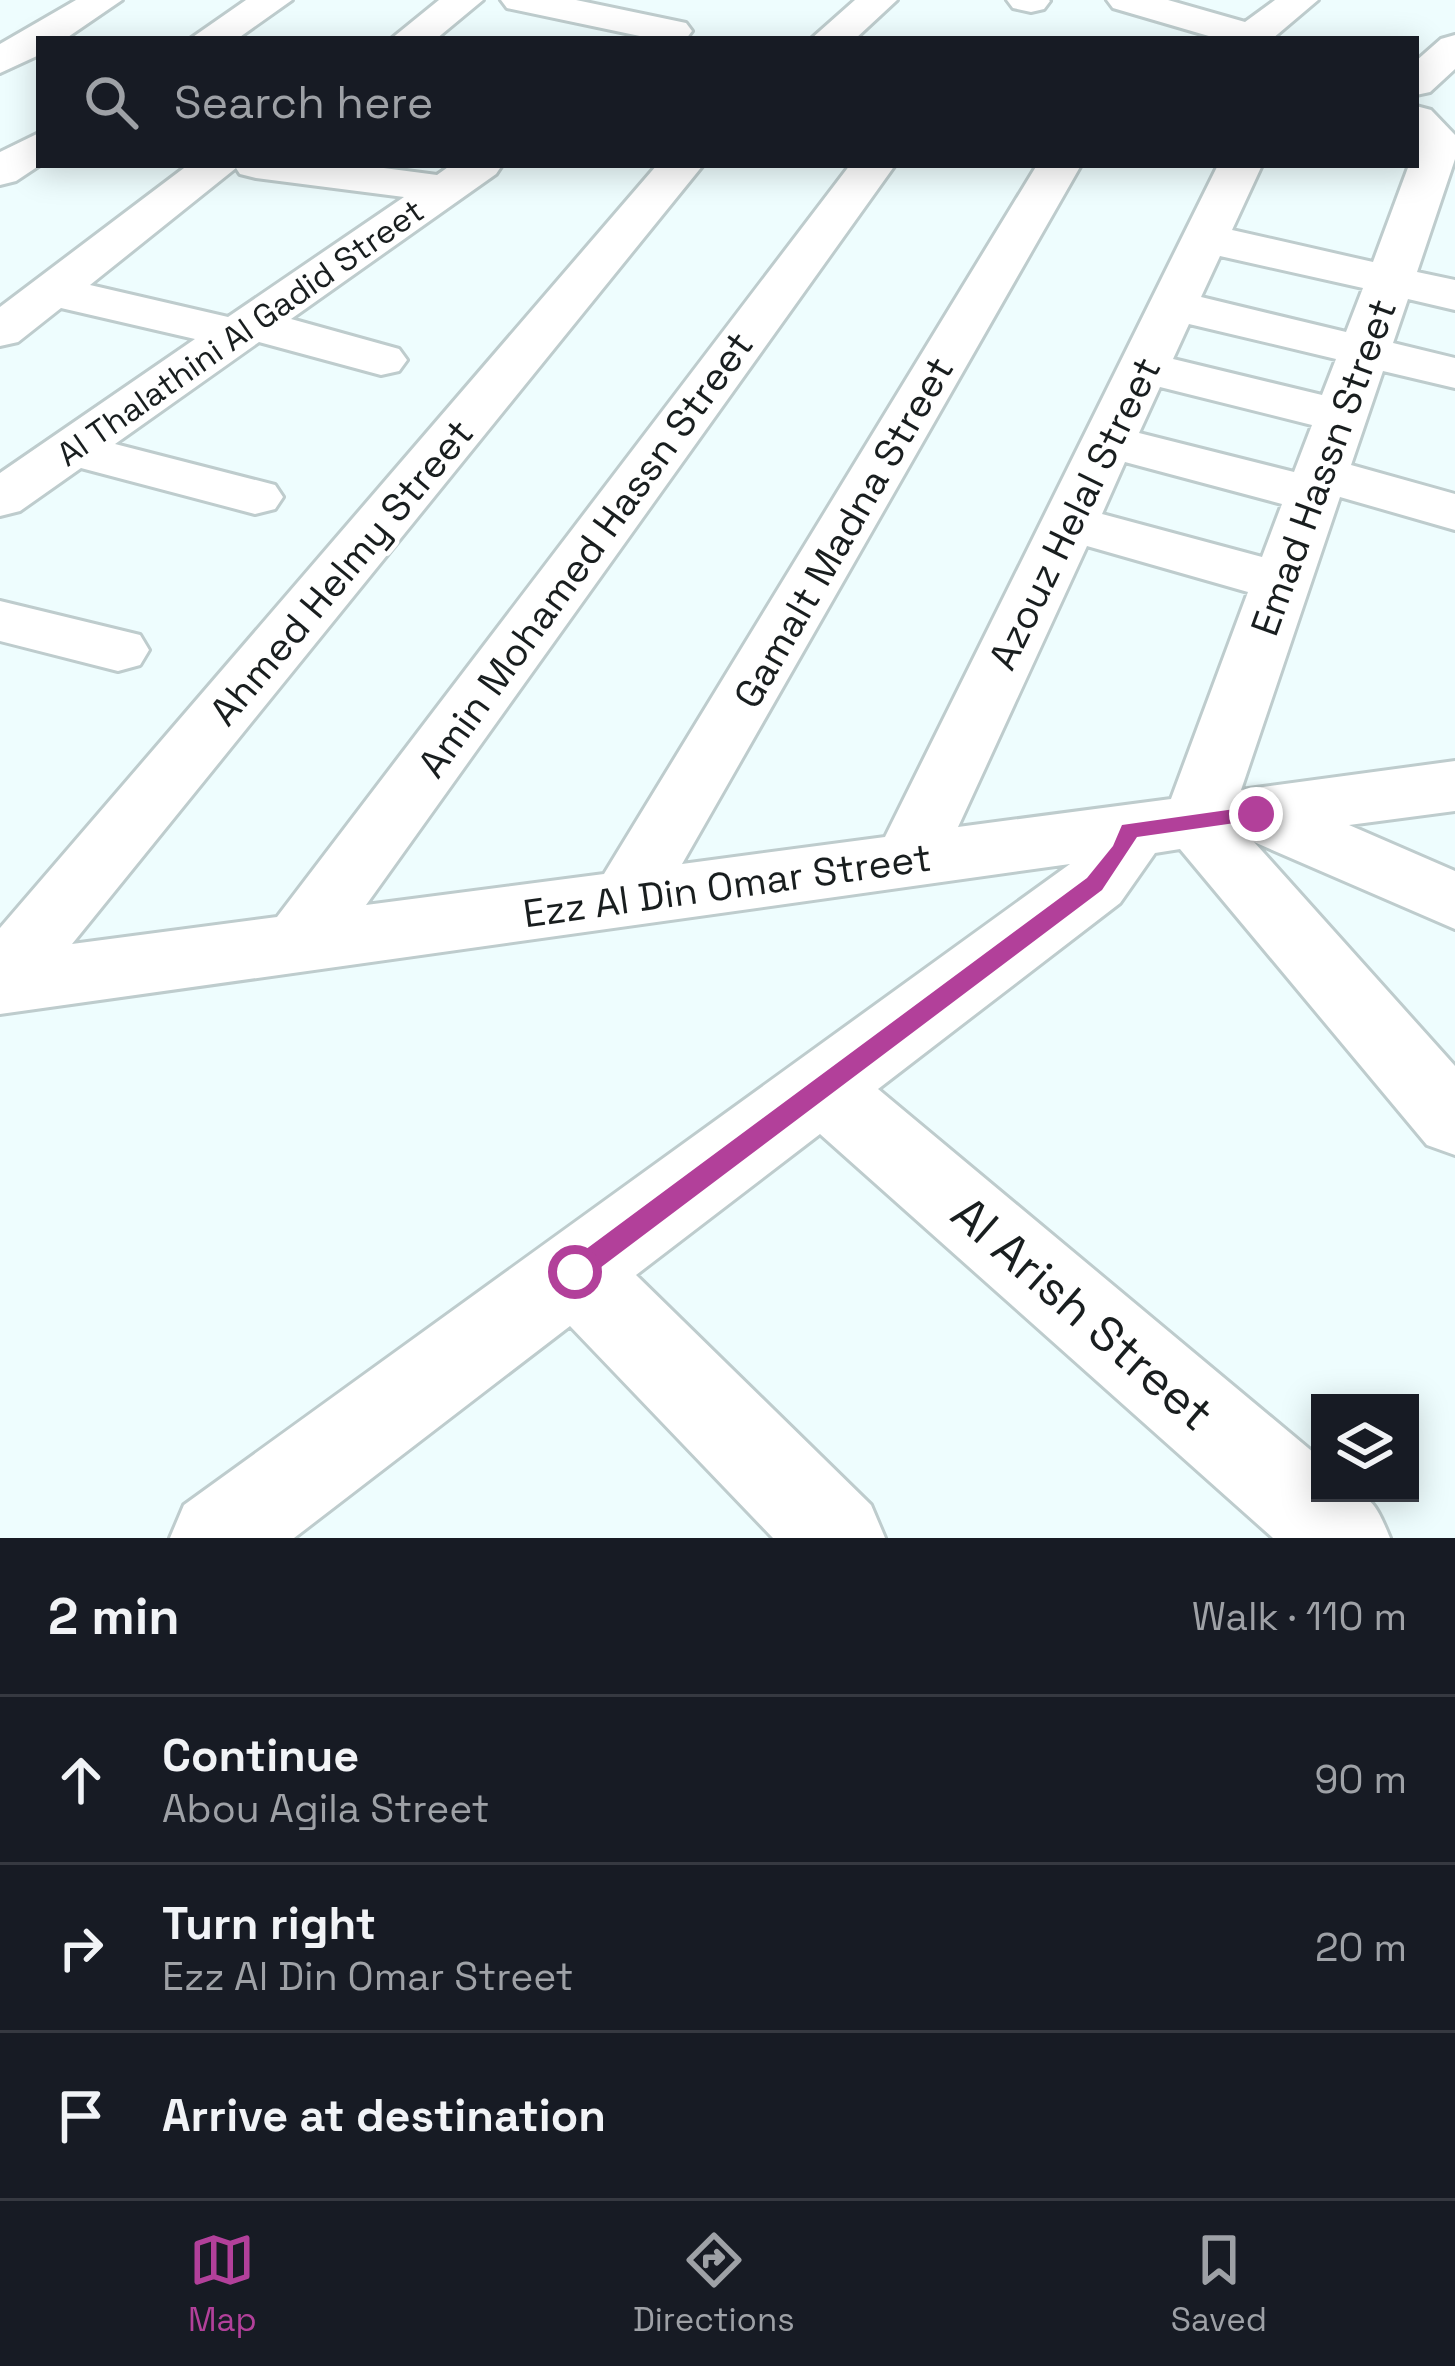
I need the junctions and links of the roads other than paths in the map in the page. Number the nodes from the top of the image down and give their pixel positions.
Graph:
1 (104, 0) edge
2 (273, 0) edge
3 (464, 0) edge
4 (520, 0) edge
5 (878, 0) edge
6 (1126, 0) edge
7 (1298, 0) edge
8 (678, 27) edge
9 (43, 36) edge
10 (215, 36) edge
11 (415, 36) edge
12 (843, 36) edge
13 (1243, 36) edge
14 (1252, 36) edge
15 (36, 40) edge
16 (1455, 47) edge
17 (0, 61) edge
18 (1419, 80) edge
19 (1455, 103) edge
20 (1419, 105) edge
21 (1419, 122) edge
22 (0, 132) edge
23 (36, 140) edge
24 (36, 143) edge
25 (212, 168) edge
26 (308, 168) edge
27 (679, 168) edge
28 (871, 168) edge
29 (1057, 168) edge
30 (1239, 168) edge
31 (0, 172) edge
32 (463, 177) edge
33 (1205, 238) junction
34 (1389, 280) junction
35 (52, 291) junction
36 (1455, 295) edge
37 (1173, 305) junction
38 (244, 329) junction
39 (0, 331) edge
40 (1365, 349) junction
41 (381, 360) dead end
42 (1144, 367) junction
43 (1455, 373) edge
44 (1341, 416) junction
45 (1108, 441) junction
46 (72, 449) junction
47 (1317, 484) junction
48 (255, 497) dead end
49 (0, 499) edge
50 (1455, 512) edge
51 (1069, 523) junction
52 (1282, 582) junction
53 (0, 621) edge
54 (118, 650) dead end
55 (1455, 786) edge
56 (1194, 822) junction
57 (908, 860) junction
58 (626, 899) junction
59 (1455, 901) edge
60 (298, 944) junction
61 (0, 982) edge
62 (822, 1088) junction
63 (1455, 1121) edge
64 (575, 1272) junction
65 (270, 1523) edge
66 (838, 1538) edge
67 (1343, 1538) edge

1 - 9 street
2 - 10 street
3 - 11 street
4 - 8 street
5 - 12 street
6 - 13 street
7 - 14 street
15 - 17 street
16 - 18 street
19 - 20 street
21 - 34 street, Emad Hassn Street
22 - 23 street
24 - 31 street
25 - 35 street
26 - 32 street
27 - 61 street, Ahmed Helmy Street
28 - 60 street, Amin Mohamed Hassn Street
29 - 58 street, Gamalt Madna Street
30 - 33 street, Azouz Helal Street
32 - 38 street, Al Thalathini Al Gadid Street
33 - 34 street
33 - 37 street, Azouz Helal Street
34 - 36 street
34 - 40 street, Emad Hassn Street
35 - 38 street
35 - 39 street
37 - 40 street
37 - 42 street, Azouz Helal Street
38 - 41 street
38 - 46 street, Al Thalathini Al Gadid Street
40 - 43 street
40 - 44 street, Emad Hassn Street
42 - 44 street
42 - 45 street, Azouz Helal Street
44 - 47 street, Emad Hassn Street
45 - 47 street
45 - 51 street, Azouz Helal Street
46 - 48 street
46 - 49 street, Al Thalathini Al Gadid Street
47 - 50 street
47 - 52 street, Emad Hassn Street
51 - 52 street
51 - 57 street, Azouz Helal Street
52 - 56 street, Emad Hassn Street
53 - 54 street
55 - 56 street, Ezz Al Din Omar Street
56 - 57 street, Ezz Al Din Omar Street
56 - 59 street
56 - 62 street, Emad Hassn Street
56 - 63 street
57 - 58 street, Ezz Al Din Omar Street
58 - 60 street, Ezz Al Din Omar Street
60 - 61 street, Ezz Al Din Omar Street
62 - 64 street, Emad Hassn Street
62 - 67 street, Al Arish Street
64 - 65 street, Emad Hassn Street
64 - 66 street

